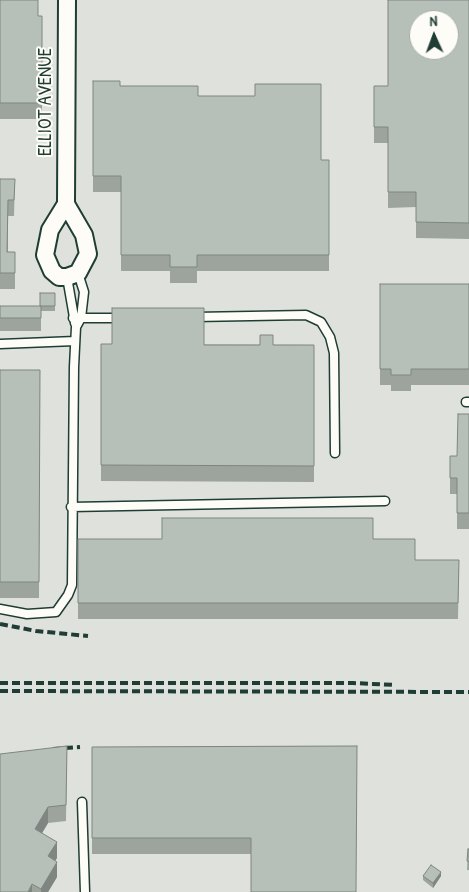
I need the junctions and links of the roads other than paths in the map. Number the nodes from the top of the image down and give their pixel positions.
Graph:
1 (67, 0) edge
2 (66, 204) junction
3 (73, 275) junction
4 (188, 317) edge
5 (77, 318) junction
6 (130, 318) edge
7 (75, 341) junction
8 (0, 344) edge
9 (335, 453) dead end
10 (385, 501) dead end
11 (71, 507) junction
12 (0, 609) edge
13 (82, 802) dead end
14 (86, 892) edge

1 - 2 street, ELLIOT AVENUE
2 - 3 street
2 - 3 street
3 - 5 lane
3 - 5 lane
4 - 9 lane
5 - 6 lane
5 - 7 lane
7 - 8 lane
7 - 11 lane
10 - 11 lane
11 - 12 lane
13 - 14 lane

